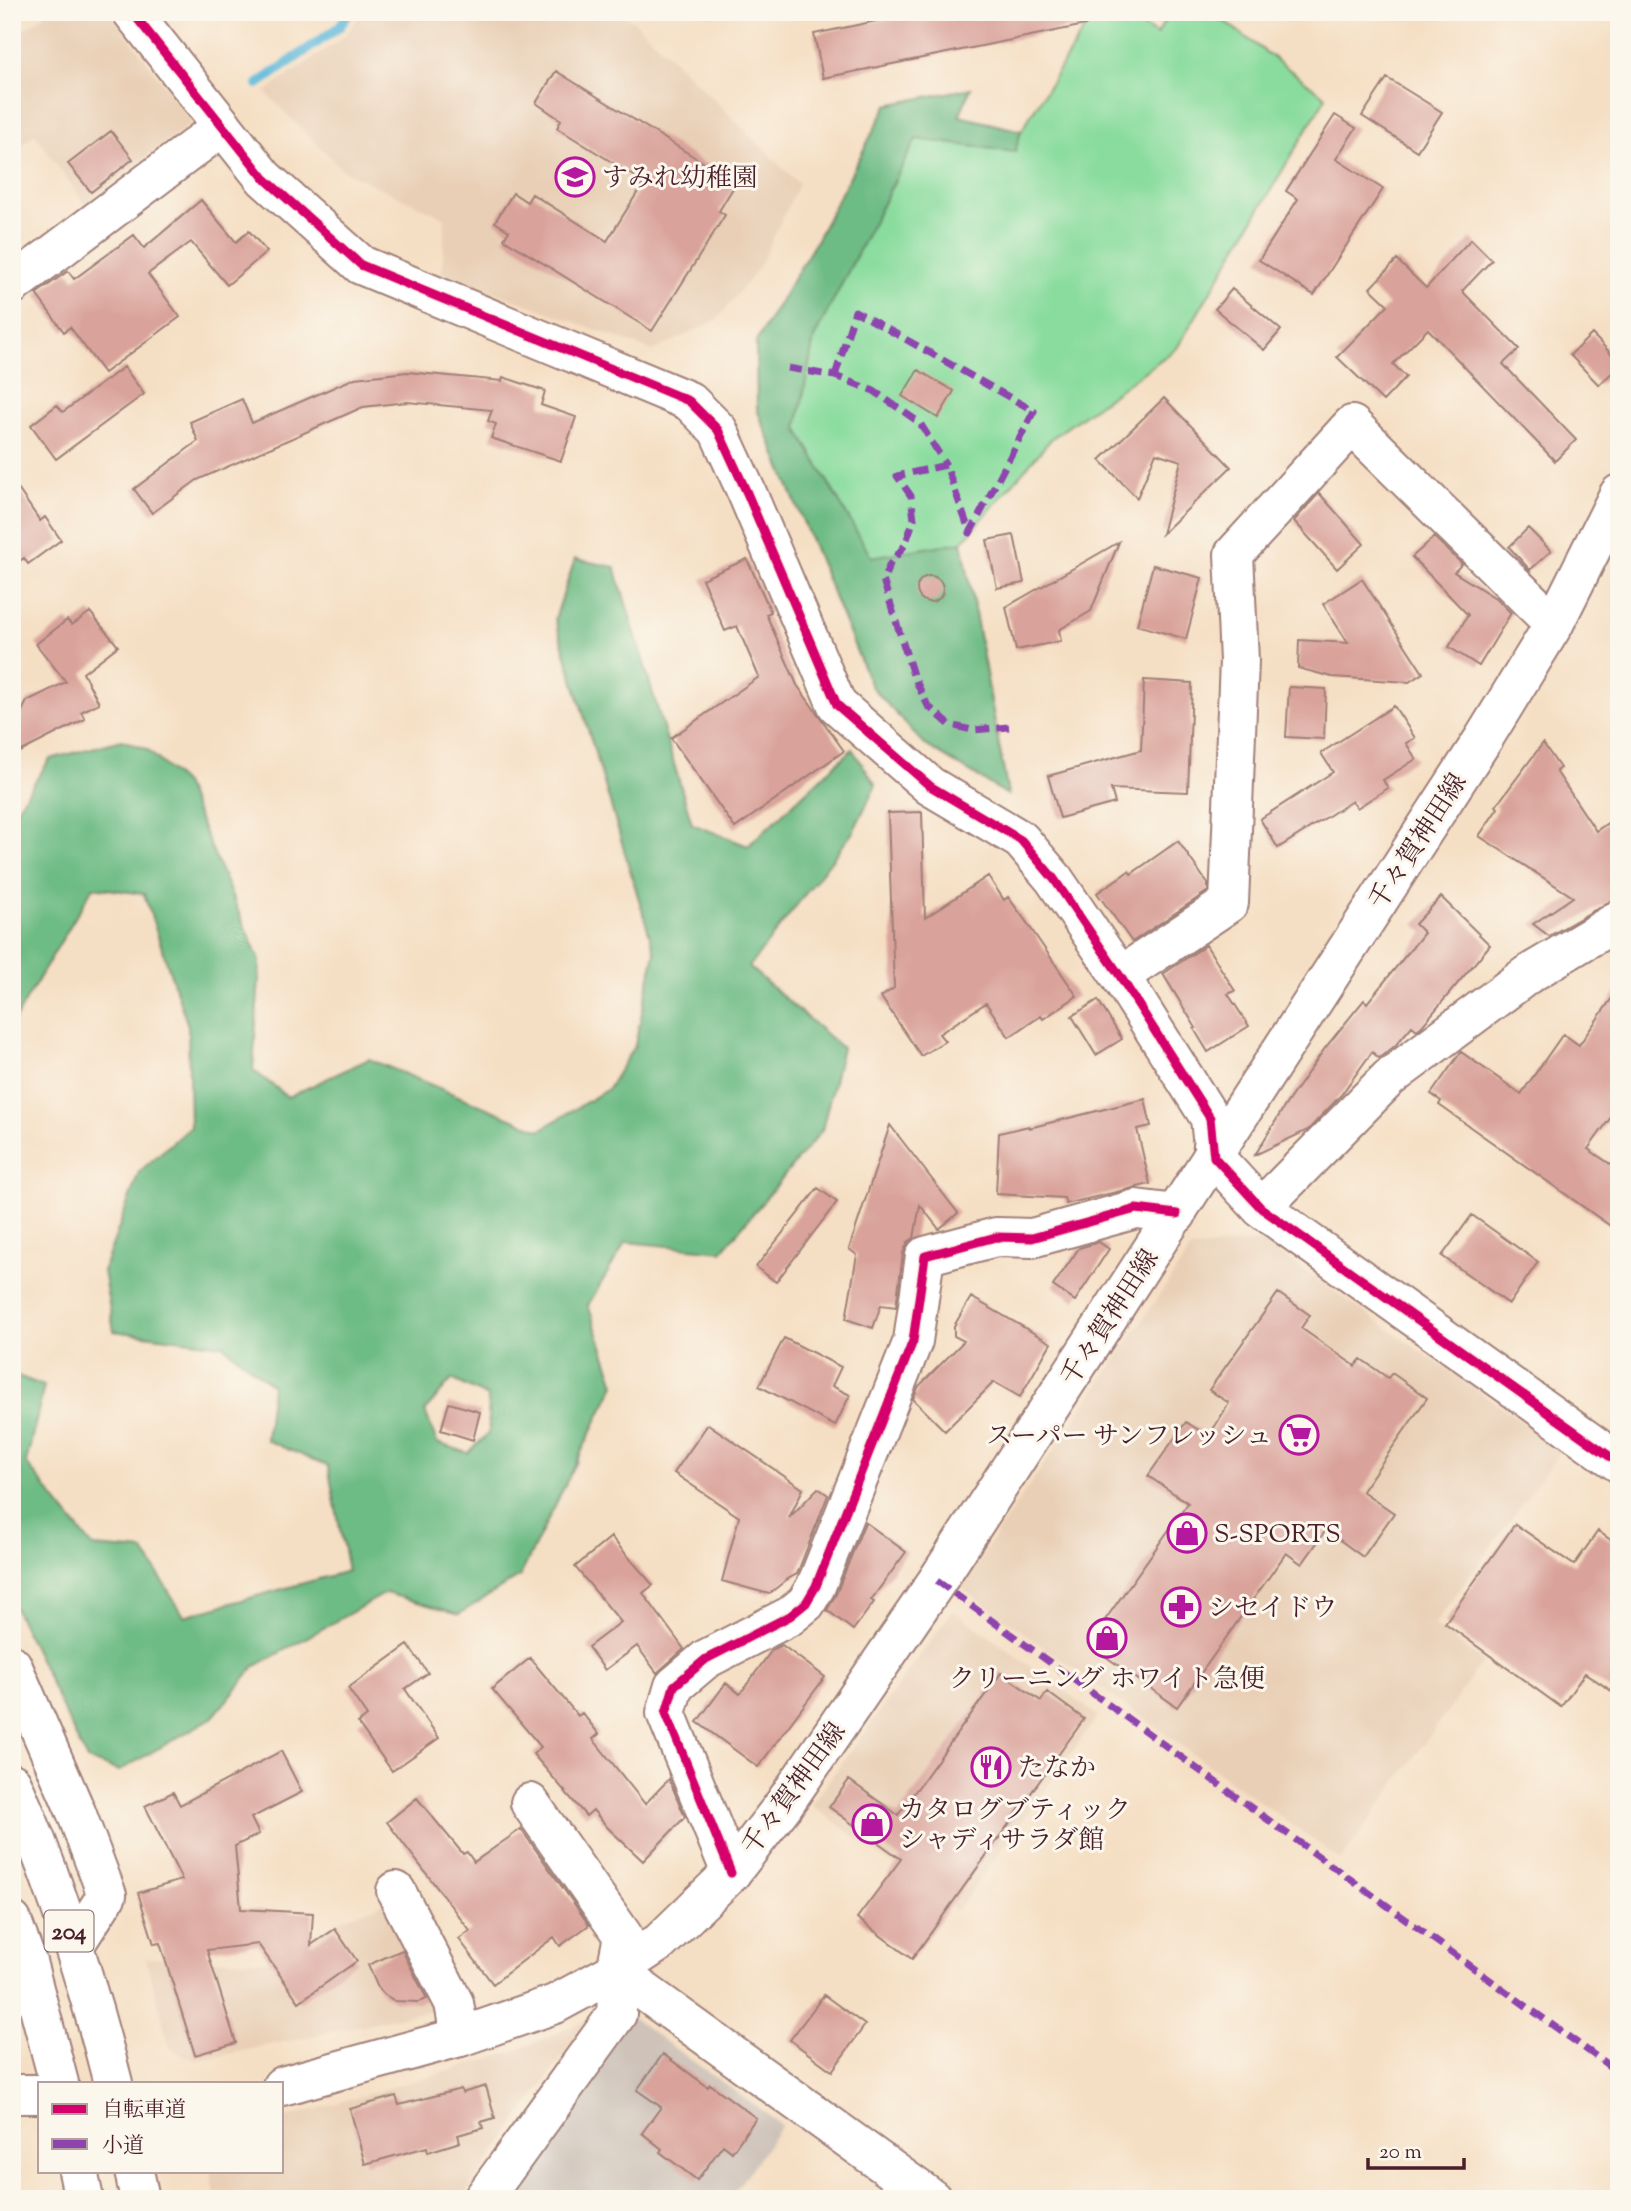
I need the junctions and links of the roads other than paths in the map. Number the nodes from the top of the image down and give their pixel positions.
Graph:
1 (132, 12) edge
2 (223, 126) junction
3 (12, 285) edge
4 (1619, 494) edge
5 (1554, 624) junction
6 (1619, 920) edge
7 (1120, 976) junction
8 (1214, 1157) junction
9 (1261, 1209) junction
10 (1177, 1214) junction
11 (1619, 1463) edge
12 (12, 1665) edge
13 (12, 1783) edge
14 (530, 1802) dead end
15 (732, 1874) junction
16 (396, 1891) dead end
17 (12, 1921) edge
18 (74, 1946) junction
19 (19, 1960) edge
20 (615, 1971) junction
21 (460, 2037) junction
22 (59, 2082) edge
23 (113, 2082) edge
24 (284, 2084) edge
25 (12, 2094) edge
26 (38, 2094) edge
27 (78, 2172) edge
28 (134, 2172) edge
29 (84, 2199) edge
30 (140, 2199) edge
31 (483, 2199) edge
32 (932, 2199) edge

1 - 2 main road
2 - 3 main road
2 - 7 main road
4 - 5 main road, 千々賀神田線
5 - 7 main road
5 - 8 main road, 千々賀神田線
6 - 9 main road
7 - 8 main road
8 - 9 main road
8 - 10 main road, 千々賀神田線
9 - 11 main road
10 - 15 main road, 千々賀神田線
10 - 15 main road
12 - 18 main road
13 - 18 main road, 204
14 - 20 main road
15 - 20 main road, 千々賀神田線
16 - 21 main road
17 - 19 main road, 204
18 - 23 main road, 204
19 - 22 main road, 204
20 - 21 main road, 千々賀神田線
20 - 31 main road
20 - 32 main road
21 - 24 main road, 千々賀神田線
25 - 26 main road
27 - 29 main road
28 - 30 main road

